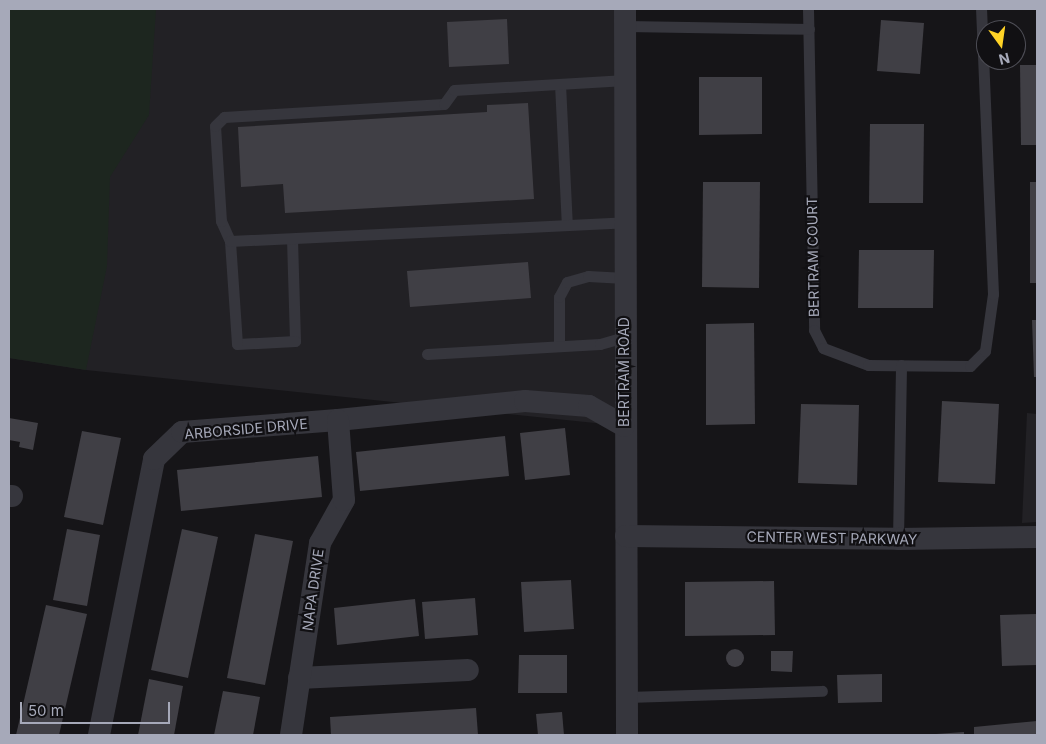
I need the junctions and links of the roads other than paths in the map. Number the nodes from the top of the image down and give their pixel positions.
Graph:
1 (808, 9) edge
2 (980, 9) edge
3 (626, 18) edge
4 (809, 29) junction
5 (626, 80) junction
6 (560, 84) junction
7 (626, 222) junction
8 (567, 225) junction
9 (292, 239) junction
10 (230, 241) junction
11 (625, 278) junction
12 (624, 337) junction
13 (559, 345) junction
14 (427, 354) dead end
15 (901, 365) junction
16 (338, 420) junction
17 (624, 426) junction
18 (626, 536) junction
19 (1037, 537) edge
20 (898, 539) junction
21 (468, 670) dead end
22 (299, 678) junction
23 (822, 691) dead end
24 (626, 697) junction
25 (99, 735) edge
26 (291, 735) edge
27 (627, 735) edge

1 - 4 lane, BERTRAM COURT
2 - 15 lane, BERTRAM COURT
3 - 4 lane
3 - 5 street, BERTRAM ROAD
4 - 15 lane, BERTRAM COURT
5 - 6 lane
5 - 7 street, BERTRAM ROAD
6 - 8 lane
6 - 10 lane
7 - 8 lane
7 - 11 street, BERTRAM ROAD
8 - 9 lane
9 - 10 lane
9 - 10 lane
11 - 12 street, BERTRAM ROAD
11 - 13 lane
12 - 13 lane
12 - 17 street, BERTRAM ROAD
13 - 14 lane
15 - 20 lane
16 - 17 street, ARBORSIDE DRIVE
16 - 22 street, NAPA DRIVE
16 - 25 street, ARBORSIDE DRIVE
17 - 18 street, BERTRAM ROAD
18 - 20 street, CENTER WEST PARKWAY
18 - 24 street, BERTRAM ROAD
19 - 20 street, CENTER WEST PARKWAY
21 - 22 street
22 - 26 street, NAPA DRIVE
23 - 24 lane
24 - 27 street, BERTRAM ROAD

